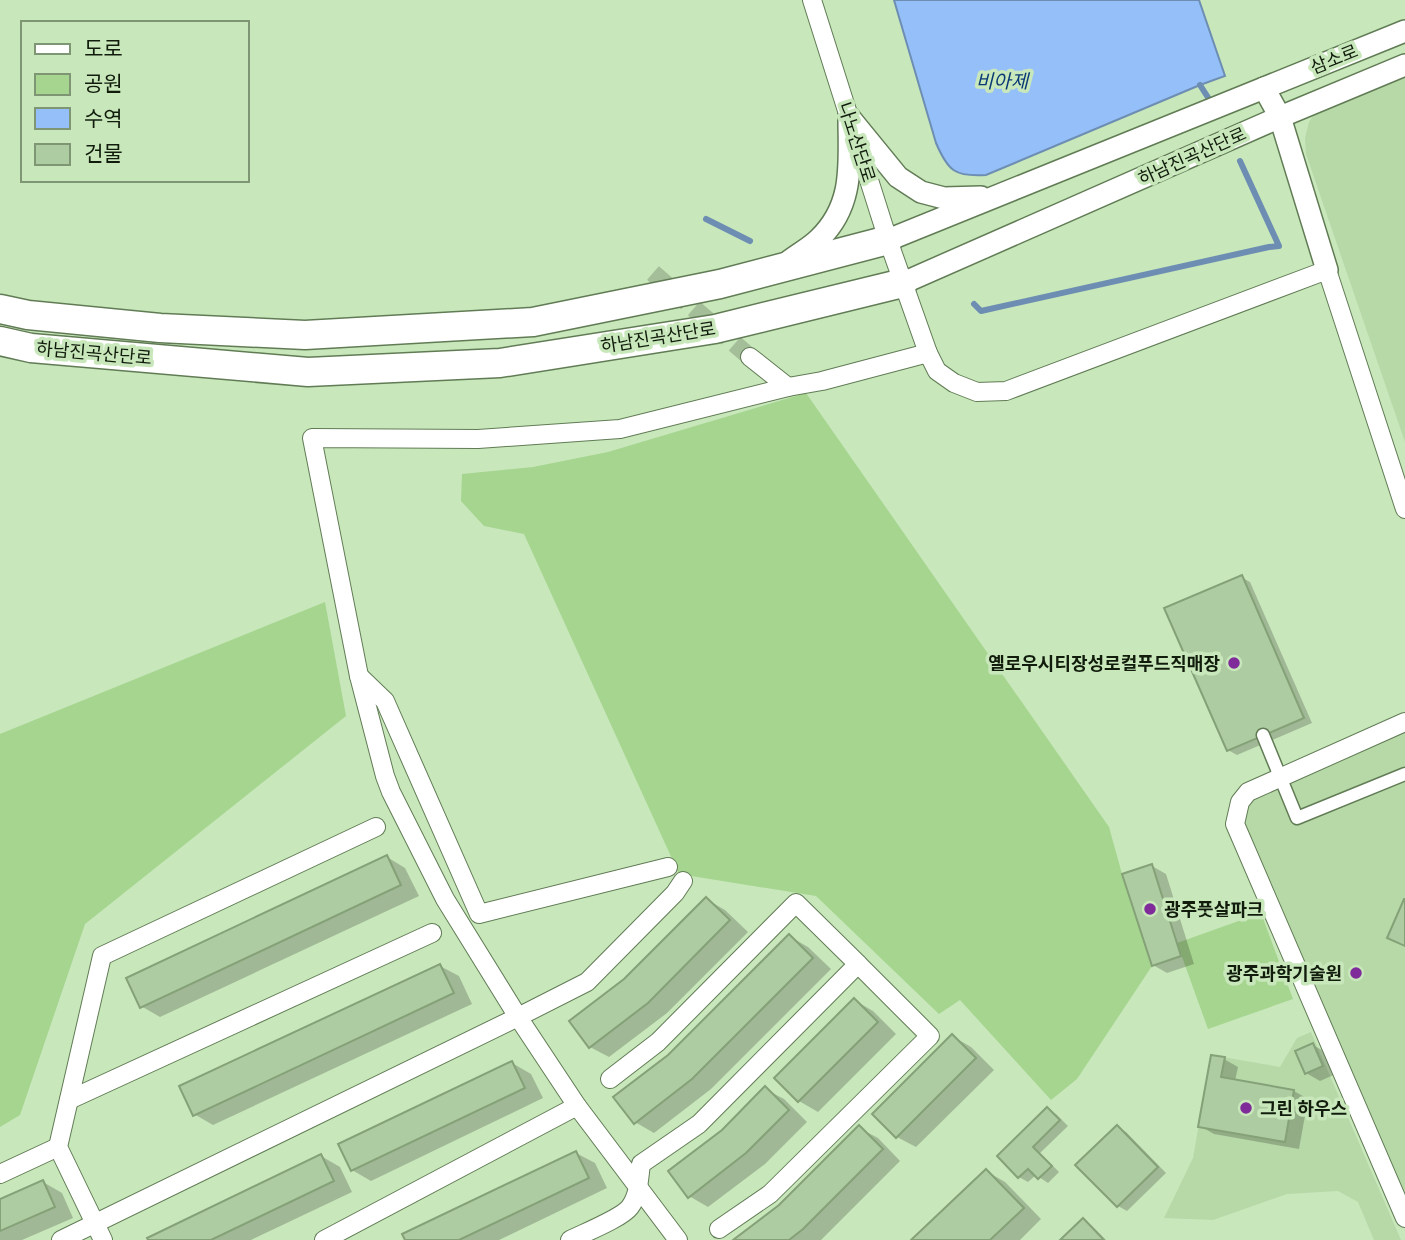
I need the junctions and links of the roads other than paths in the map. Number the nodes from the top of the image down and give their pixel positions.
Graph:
1 (811, 0) edge
2 (1405, 31) edge
3 (1405, 65) edge
4 (1264, 88) junction
5 (849, 117) junction
6 (1280, 117) junction
7 (996, 196) junction
8 (888, 240) junction
9 (778, 269) junction
10 (1327, 270) junction
11 (903, 284) junction
12 (0, 309) edge
13 (0, 341) edge
14 (928, 353) junction
15 (750, 357) tunnel mouth
16 (788, 387) junction
17 (1405, 509) edge
18 (359, 677) junction
19 (1405, 722) edge
20 (1263, 735) dead end
21 (1405, 774) edge
22 (1281, 778) junction
23 (376, 827) dead end
24 (668, 867) dead end
25 (683, 881) dead end
26 (432, 933) dead end
27 (858, 964) junction
28 (518, 1017) junction
29 (610, 1079) dead end
30 (69, 1100) junction
31 (577, 1106) junction
32 (58, 1147) junction
33 (0, 1174) edge
34 (638, 1188) junction
35 (1405, 1218) edge
36 (719, 1229) dead end
37 (100, 1232) edge
38 (61, 1240) edge
39 (324, 1240) edge
40 (570, 1240) edge
41 (678, 1240) edge

1 - 5 street, 나노산단로
2 - 4 street, 삼소로
3 - 6 street, 삼소로
4 - 6 street
4 - 7 street, 하남진곡산단로
5 - 7 street
5 - 8 street, 나노산단로
5 - 9 street
6 - 10 street
6 - 11 street, 하남진곡산단로
7 - 8 street, 하남진곡산단로
8 - 9 highway, 하남진곡산단로
8 - 11 street, 나노산단로
9 - 12 highway, 하남진곡산단로
10 - 14 street, 나노산단로
10 - 17 street
11 - 13 highway, 하남진곡산단로
11 - 14 street, 나노산단로
14 - 16 street
15 - 16 street
16 - 18 street
18 - 24 street
18 - 28 street
19 - 22 street
20 - 22 street
21 - 22 street
22 - 35 street
23 - 30 street
25 - 28 street
26 - 30 street
27 - 29 street
27 - 34 street
27 - 36 street
28 - 31 street
28 - 37 street
30 - 32 street
31 - 34 street
31 - 39 street
32 - 33 street
32 - 37 street
34 - 40 street
34 - 41 street
37 - 38 street

